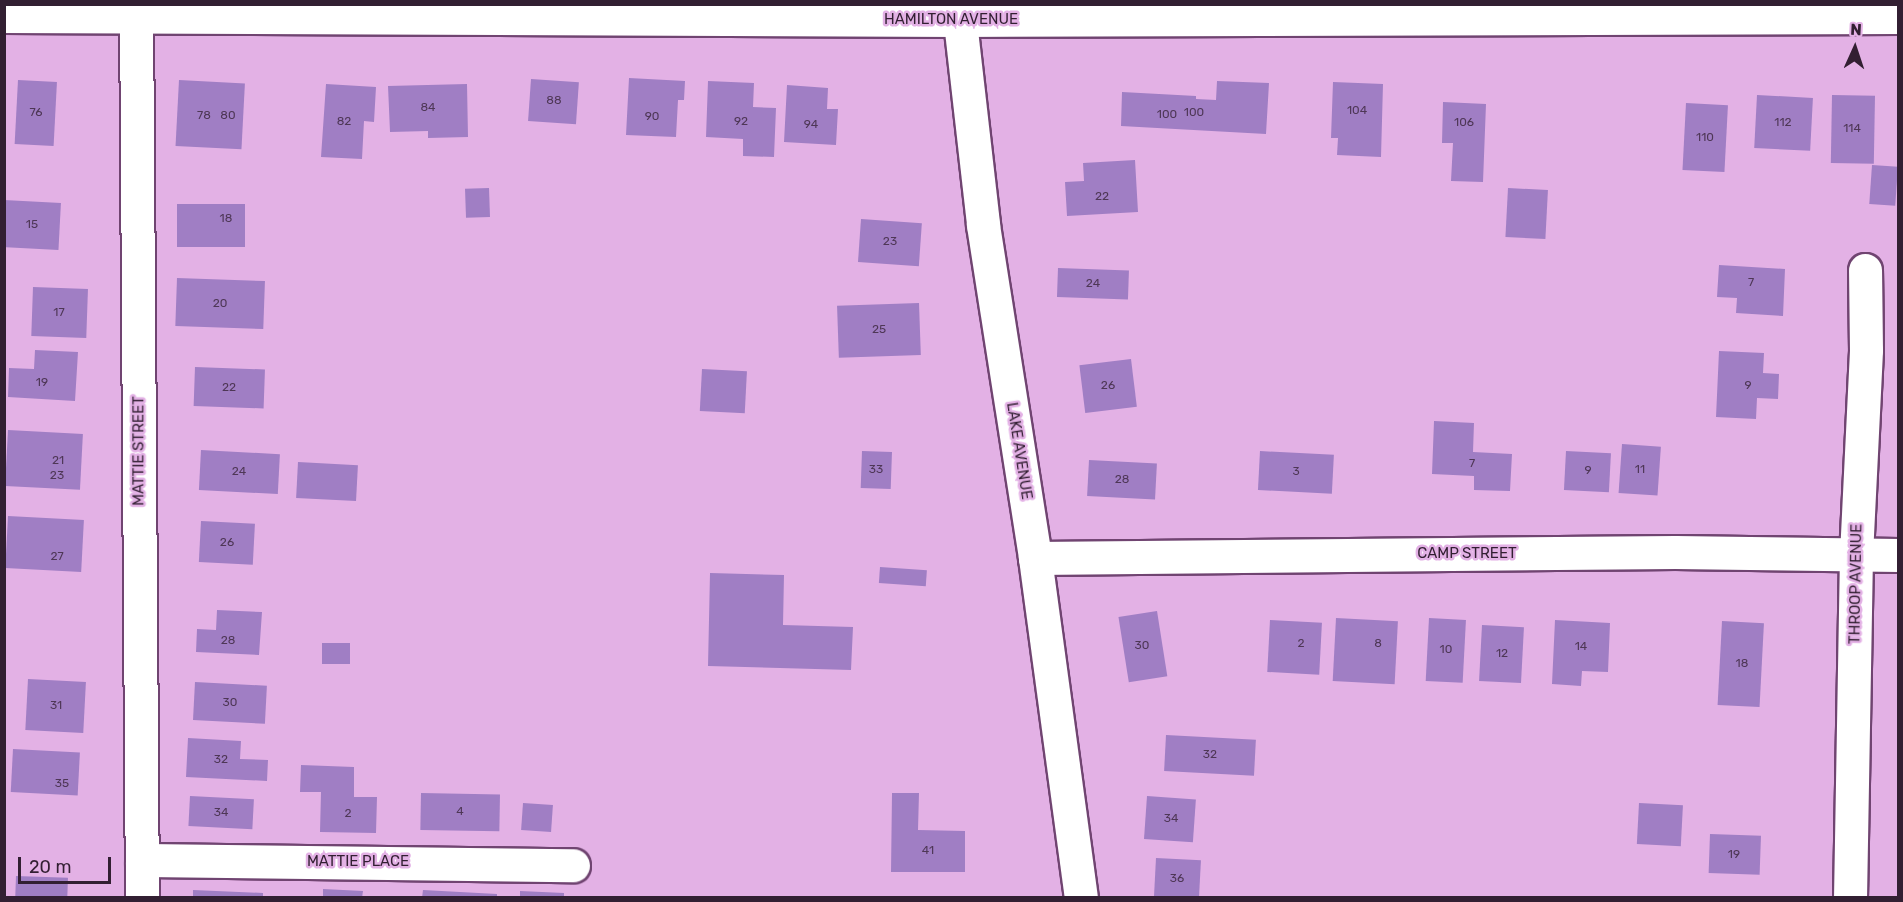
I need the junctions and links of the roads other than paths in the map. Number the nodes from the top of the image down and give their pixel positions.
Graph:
1 (136, 10) edge
2 (959, 12) edge
3 (4, 16) edge
4 (1899, 18) edge
5 (1865, 270) dead end
6 (1856, 555) junction
7 (1899, 555) edge
8 (1035, 558) junction
9 (142, 860) junction
10 (573, 865) dead end
11 (142, 897) edge
12 (1081, 897) edge
13 (1850, 897) edge

1 - 2 street, HAMILTON AVENUE
1 - 3 street, HAMILTON AVENUE
1 - 9 street, MATTIE STREET
2 - 4 street, HAMILTON AVENUE
2 - 8 street, LAKE AVENUE
5 - 6 street, THROOP AVENUE
6 - 7 street, CAMP STREET
6 - 8 street, CAMP STREET
6 - 13 street, THROOP AVENUE
8 - 12 street, LAKE AVENUE
9 - 10 street, MATTIE PLACE
9 - 11 street, MATTIE STREET

